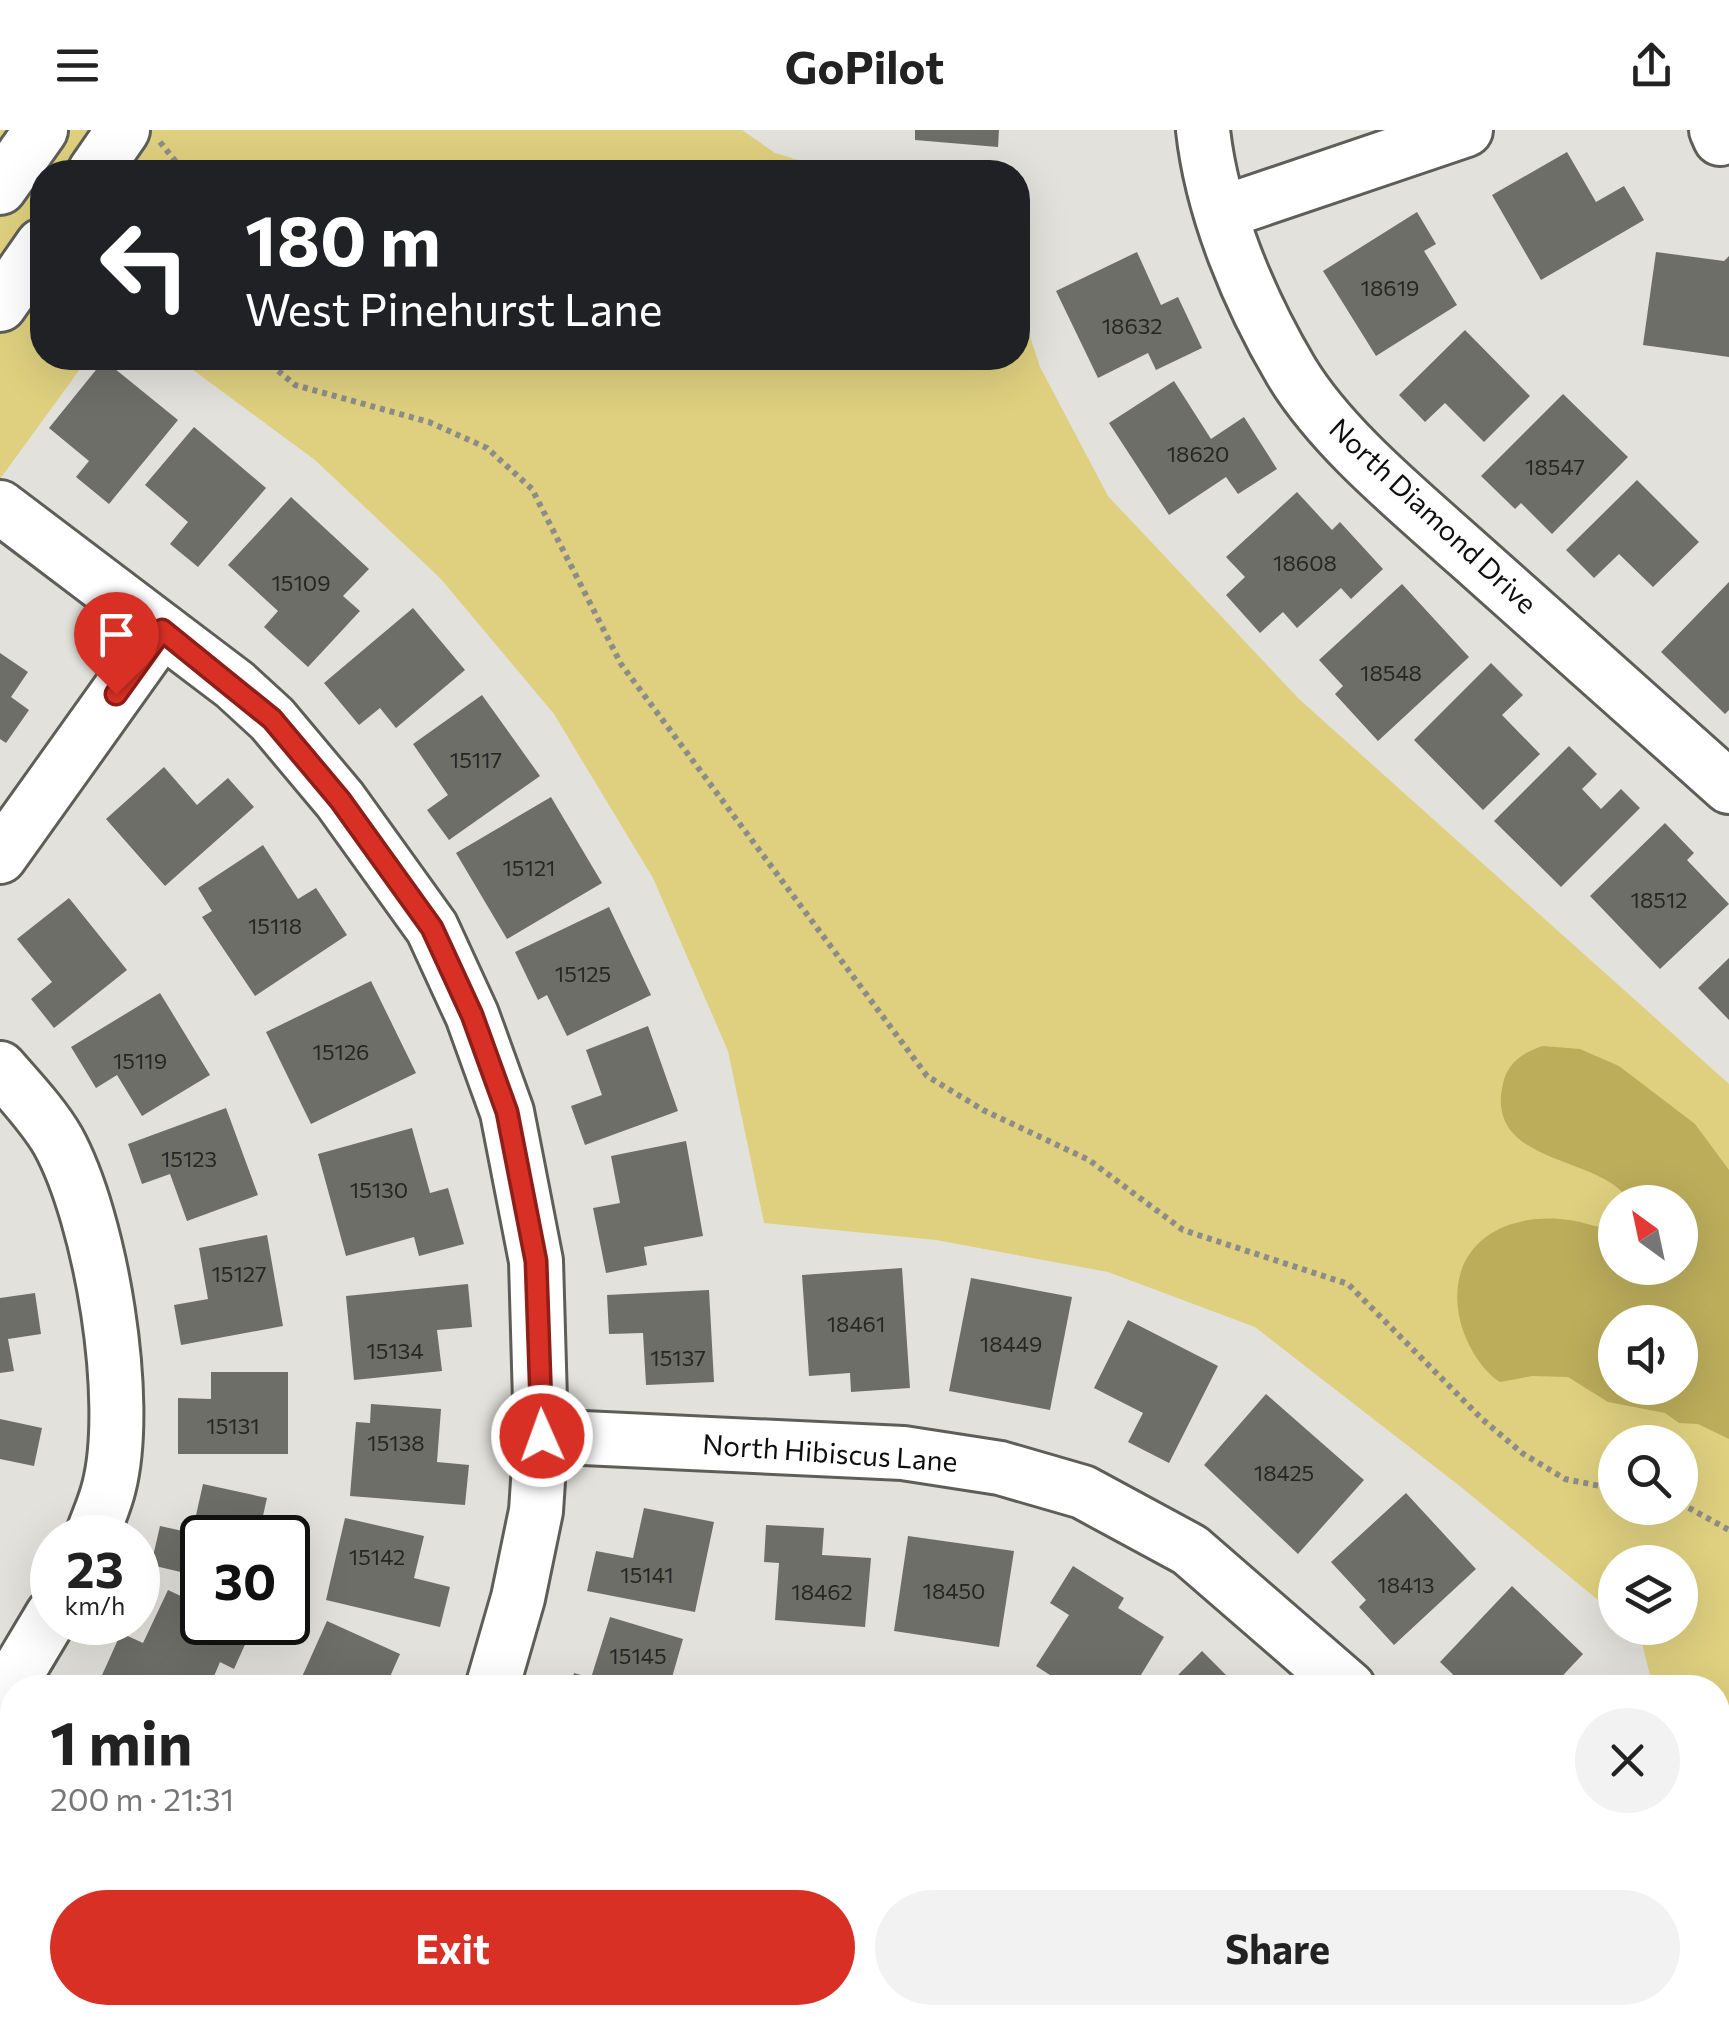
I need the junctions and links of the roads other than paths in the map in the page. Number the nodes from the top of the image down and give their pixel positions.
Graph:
1 (41, 130) edge
2 (1203, 130) edge
3 (1466, 130) edge
4 (136, 132) edge
5 (107, 160) edge
6 (0, 188) edge
7 (1221, 213) junction
8 (30, 263) edge
9 (0, 305) edge
10 (0, 507) edge
11 (162, 630) junction
12 (1729, 787) edge
13 (0, 857) edge
14 (0, 1068) edge
15 (542, 1436) junction
16 (99, 1515) edge
17 (36, 1645) edge
18 (20, 1675) edge
19 (496, 1675) edge
20 (1334, 1675) edge

1 - 6 street
2 - 7 street, North Diamond Drive
3 - 7 street
4 - 5 street
7 - 12 street, North Diamond Drive
8 - 9 street
10 - 11 street
11 - 13 street
11 - 15 street
14 - 16 street
15 - 19 street
15 - 20 street, North Hibiscus Lane
17 - 18 street

